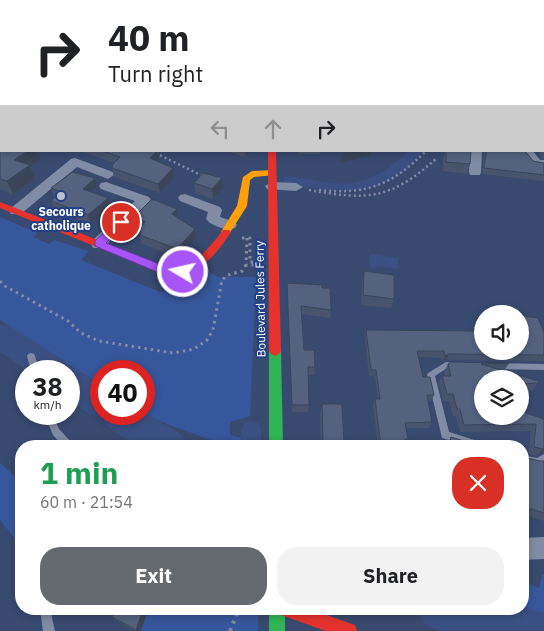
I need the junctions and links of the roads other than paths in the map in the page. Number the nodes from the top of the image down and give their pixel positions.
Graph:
1 (272, 152) edge
2 (476, 152) edge
3 (527, 152) edge
4 (544, 164) edge
5 (475, 172) dead end
6 (272, 180) junction
7 (296, 187) road end
8 (185, 198) dead end
9 (0, 205) edge
10 (16, 211) junction
11 (227, 228) junction
12 (98, 244) junction
13 (31, 356) dead end
14 (32, 360) edge
15 (465, 366) edge
16 (485, 366) edge
17 (544, 367) edge
18 (53, 425) edge
19 (63, 440) edge
20 (276, 440) edge
21 (462, 440) edge
22 (544, 458) edge
23 (529, 460) edge
24 (544, 548) edge
25 (529, 549) edge
26 (46, 615) edge
27 (277, 615) edge
28 (304, 615) edge
29 (49, 631) edge
30 (277, 631) edge
31 (349, 631) edge

1 - 6 street, Boulevard Jules Ferry
2 - 5 street
3 - 4 street
6 - 7 street
6 - 11 street
6 - 20 street, Boulevard Jules Ferry
8 - 11 street
9 - 10 street
10 - 12 street
10 - 12 street
11 - 12 street
13 - 14 lane
15 - 21 lane
16 - 17 lane
18 - 19 lane
22 - 23 lane
24 - 25 street
26 - 29 lane
27 - 30 street
28 - 31 street

